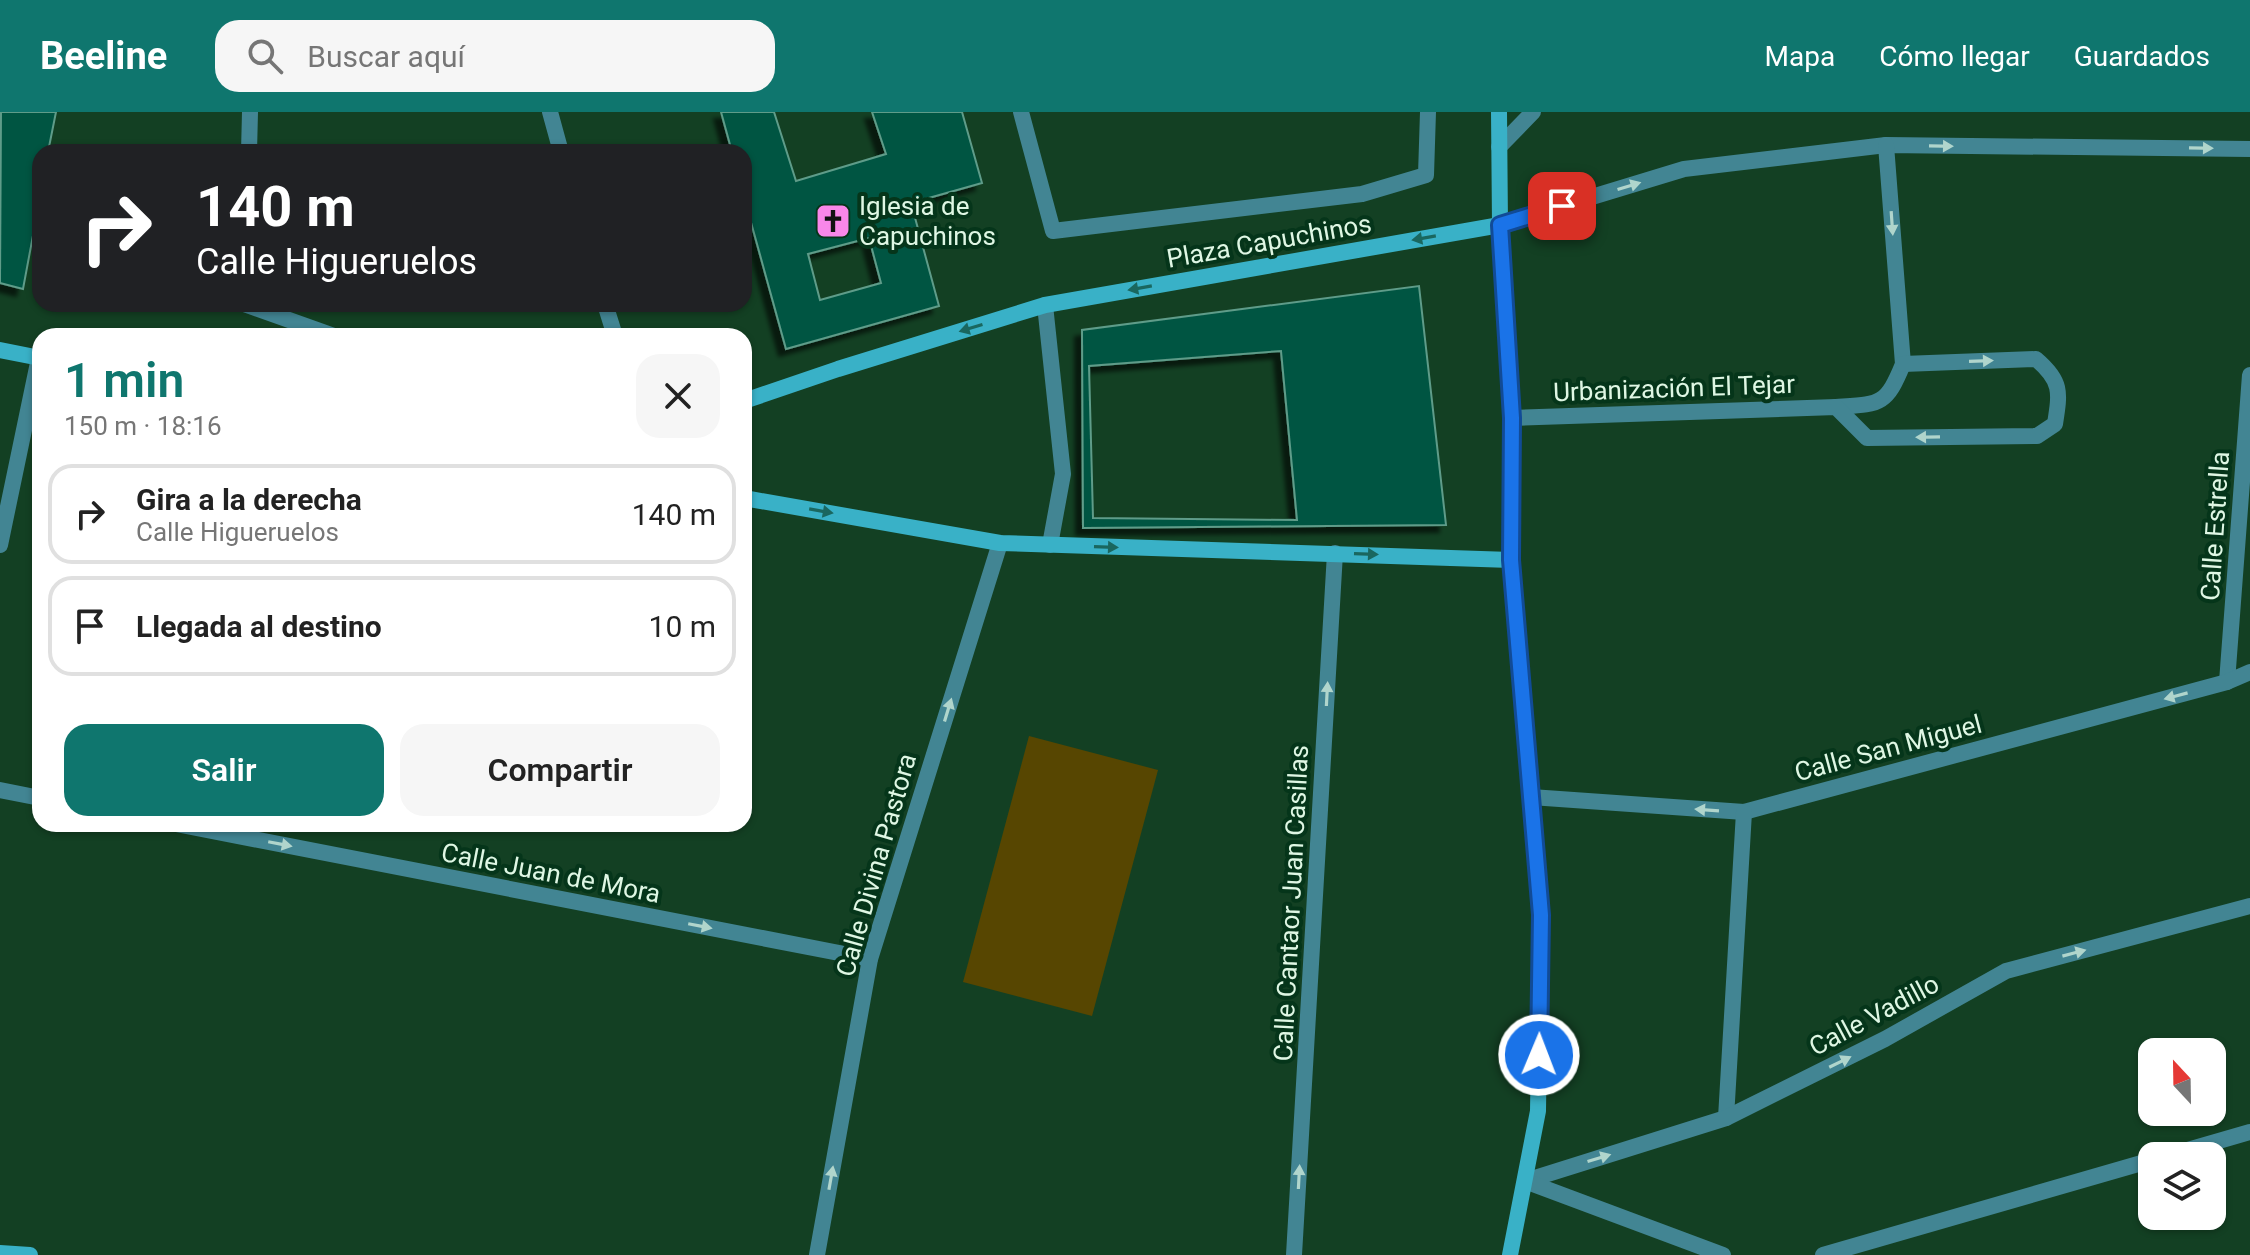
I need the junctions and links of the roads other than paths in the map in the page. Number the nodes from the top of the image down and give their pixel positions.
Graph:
1 (250, 112) edge
2 (550, 112) edge
3 (1021, 112) edge
4 (1428, 112) edge
5 (1499, 112) edge
6 (1533, 112) edge
7 (249, 144) edge
8 (559, 144) edge
9 (1886, 145) junction
10 (1499, 147) junction
11 (2250, 149) edge
12 (1500, 225) junction
13 (1045, 305) junction
14 (266, 312) edge
15 (312, 328) edge
16 (0, 350) edge
17 (32, 357) edge
18 (1903, 364) junction
19 (2250, 375) edge
20 (32, 392) edge
21 (752, 398) edge
22 (1836, 407) junction
23 (1512, 418) junction
24 (752, 499) edge
25 (1000, 543) junction
26 (0, 545) edge
27 (1050, 545) junction
28 (1335, 553) junction
29 (1511, 560) junction
30 (2250, 672) edge
31 (2227, 682) junction
32 (0, 790) edge
33 (32, 796) edge
34 (1531, 797) junction
35 (1744, 812) junction
36 (217, 832) edge
37 (2250, 906) edge
38 (870, 959) junction
39 (1726, 1118) junction
40 (2250, 1132) edge
41 (2215, 1142) edge
42 (2138, 1164) edge
43 (1525, 1181) junction
44 (0, 1253) edge
45 (30, 1255) edge
46 (817, 1255) edge
47 (1294, 1255) edge
48 (1510, 1255) edge
49 (1723, 1255) edge
50 (1823, 1255) edge

1 - 7 street
2 - 8 street
3 - 4 street
5 - 10 street
6 - 10 street
9 -> 11 street
12 -> 9 street
9 -> 18 street
10 - 12 street
12 -> 13 street, Plaza Capuchinos
12 - 23 street
13 -> 21 street, Plaza Capuchinos
13 - 27 street
14 - 15 street
16 - 17 street
18 - 22 street, Urbanización El Tejar
18 -> 22 street
19 - 31 street, Calle Estrella
20 - 26 street
22 - 23 street, Urbanización El Tejar
23 - 29 street
24 -> 25 street
25 - 27 street
38 -> 25 street, Calle Divina Pastora
27 -> 28 street
28 -> 29 street
47 -> 28 street, Calle Cantaor Juan Casillas
29 - 34 street
30 - 31 street, Calle San Miguel
31 -> 35 street, Calle San Miguel
32 - 33 street
35 -> 34 street, Calle San Miguel
34 - 43 street
35 - 39 street
36 -> 38 street, Calle Juan de Mora
39 -> 37 street, Calle Vadillo
46 -> 38 street, Calle Divina Pastora
43 -> 39 street, Calle Vadillo
40 - 41 street
42 - 50 street
43 - 48 street
43 - 49 street
44 - 45 street

